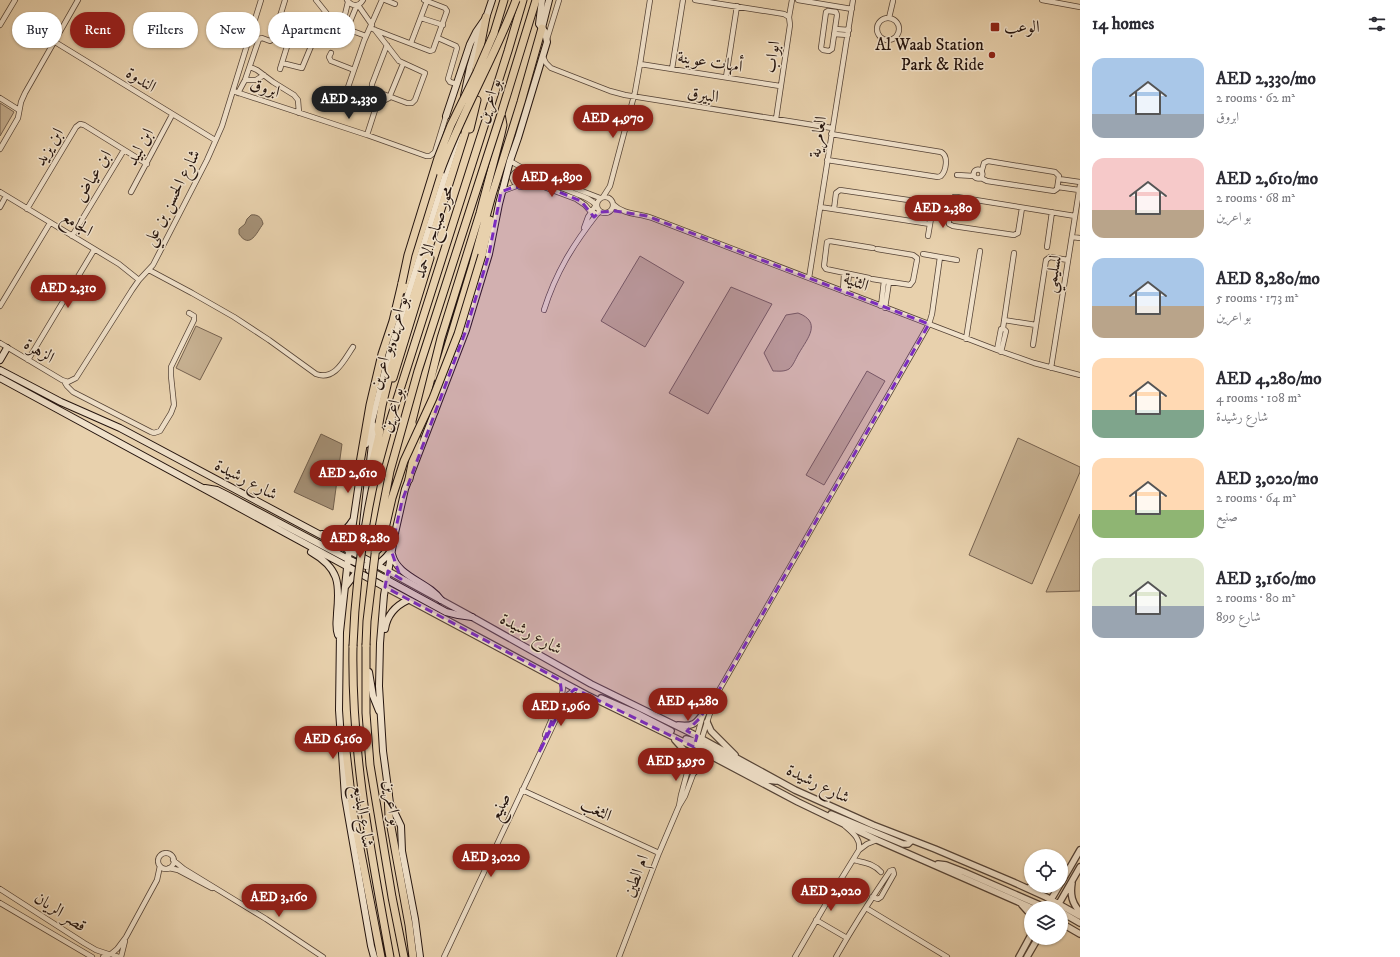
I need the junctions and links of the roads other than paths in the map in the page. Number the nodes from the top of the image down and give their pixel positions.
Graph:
1 (15, 0) edge
2 (78, 0) edge
3 (261, 0) edge
4 (285, 0) edge
5 (316, 0) edge
6 (363, 0) edge
7 (382, 0) edge
8 (385, 0) edge
9 (492, 0) edge
10 (504, 0) edge
11 (516, 0) edge
12 (523, 0) edge
13 (536, 0) edge
14 (542, 0) edge
15 (549, 0) edge
16 (558, 0) edge
17 (650, 0) edge
18 (683, 0) edge
19 (696, 0) edge
20 (792, 0) edge
21 (798, 0) edge
22 (853, 0) edge
23 (1042, 0) edge
24 (348, 1) edge
25 (425, 1) edge
26 (893, 2) dead end
27 (395, 4) dead end
28 (358, 5) junction
29 (737, 6) junction
30 (1080, 7) edge
31 (852, 9) junction
32 (282, 12) edge
33 (326, 12) edge
34 (345, 12) edge
35 (355, 12) edge
36 (789, 17) junction
37 (421, 18) junction
38 (486, 18) junction
39 (889, 18) junction
40 (0, 25) edge
41 (443, 25) junction
42 (372, 27) junction
43 (62, 28) edge
44 (542, 28) junction
45 (849, 30) junction
46 (834, 31) junction
47 (355, 32) edge
48 (494, 33) junction
49 (848, 35) junction
50 (366, 36) junction
51 (438, 38) junction
52 (547, 39) junction
53 (268, 40) edge
54 (411, 43) junction
55 (386, 45) junction
56 (62, 47) edge
57 (51, 48) edge
58 (286, 48) edge
59 (310, 48) edge
60 (331, 53) dead end
61 (542, 57) junction
62 (282, 62) junction
63 (403, 64) junction
64 (639, 66) junction
65 (250, 67) junction
66 (550, 68) junction
67 (280, 69) dead end
68 (672, 69) junction
69 (354, 70) junction
70 (538, 72) junction
71 (264, 75) junction
72 (726, 77) junction
73 (245, 80) junction
74 (456, 84) junction
75 (780, 86) junction
76 (235, 92) junction
77 (346, 93) dead end
78 (390, 96) junction
79 (633, 97) junction
80 (0, 98) edge
81 (477, 100) joint
82 (19, 110) junction
83 (299, 113) junction
84 (501, 114) junction
85 (172, 115) junction
86 (446, 116) junction
87 (462, 118) junction
88 (776, 119) junction
89 (832, 128) junction
90 (831, 134) junction
91 (367, 135) junction
92 (215, 140) junction
93 (0, 149) edge
94 (124, 150) junction
95 (827, 160) junction
96 (510, 161) junction
97 (147, 164) junction
98 (982, 170) junction
99 (536, 174) junction
100 (957, 175) dead end
101 (974, 176) junction
102 (498, 177) junction
103 (981, 178) junction
104 (1059, 179) junction
105 (1080, 182) edge
106 (518, 185) junction
107 (610, 186) junction
108 (1058, 186) junction
109 (1080, 188) edge
110 (0, 192) edge
111 (131, 192) dead end
112 (501, 192) junction
113 (6, 196) junction
114 (601, 198) junction
115 (611, 201) junction
116 (596, 205) junction
117 (0, 207) edge
118 (820, 207) junction
119 (1022, 208) junction
120 (27, 209) junction
121 (834, 209) junction
122 (610, 211) junction
123 (623, 211) junction
124 (591, 212) junction
125 (1052, 212) junction
126 (599, 213) junction
127 (1077, 214) edge
128 (50, 223) junction
129 (930, 224) junction
130 (582, 234) junction
131 (72, 236) junction
132 (928, 236) dead end
133 (1072, 237) junction
134 (1080, 238) edge
135 (1047, 248) dead end
136 (94, 250) junction
137 (980, 251) dead end
138 (1014, 253) dead end
139 (923, 254) dead end
140 (940, 257) junction
141 (957, 260) dead end
142 (1068, 260) junction
143 (149, 270) junction
144 (847, 274) junction
145 (809, 278) junction
146 (139, 280) junction
147 (887, 282) junction
148 (845, 292) junction
149 (0, 306) edge
150 (883, 307) junction
151 (544, 310) dead end
152 (189, 313) dead end
153 (394, 315) junction
154 (1004, 320) junction
155 (929, 324) junction
156 (1036, 325) junction
157 (966, 339) junction
158 (0, 343) edge
159 (1033, 345) dead end
160 (353, 347) dead end
161 (7, 348) junction
162 (999, 351) junction
163 (0, 360) edge
164 (28, 360) junction
165 (1051, 368) junction
166 (0, 370) edge
167 (1080, 375) edge
168 (0, 378) edge
169 (64, 381) junction
170 (434, 412) junction
171 (372, 420) junction
172 (379, 434) junction
173 (360, 473) junction
174 (376, 473) junction
175 (409, 479) junction
176 (201, 488) junction
177 (242, 509) junction
178 (354, 518) junction
179 (395, 533) junction
180 (318, 534) junction
181 (349, 550) junction
182 (392, 550) junction
183 (375, 552) junction
184 (348, 559) junction
185 (376, 565) junction
186 (347, 567) junction
187 (367, 568) junction
188 (356, 572) junction
189 (388, 572) junction
190 (371, 579) junction
191 (387, 580) junction
192 (385, 587) junction
193 (344, 590) junction
194 (408, 600) junction
195 (441, 600) junction
196 (472, 617) junction
197 (340, 638) junction
198 (380, 643) junction
199 (560, 680) junction
200 (576, 689) junction
201 (718, 692) junction
202 (587, 695) junction
203 (705, 711) junction
204 (380, 714) junction
205 (637, 718) junction
206 (707, 722) junction
207 (671, 724) junction
208 (342, 743) junction
209 (698, 743) junction
210 (539, 753) junction
211 (713, 758) junction
212 (690, 760) junction
213 (741, 760) junction
214 (694, 772) junction
215 (779, 781) junction
216 (522, 790) junction
217 (388, 792) junction
218 (679, 806) junction
219 (824, 814) junction
220 (843, 824) junction
221 (877, 840) junction
222 (911, 841) junction
223 (859, 850) junction
224 (1080, 850) edge
225 (659, 853) junction
226 (173, 860) junction
227 (854, 860) junction
228 (930, 863) junction
229 (160, 866) junction
230 (1080, 867) edge
231 (168, 868) junction
232 (1069, 869) edge
233 (881, 872) dead end
234 (1073, 879) junction
235 (157, 880) junction
236 (1013, 882) junction
237 (1024, 886) edge
238 (0, 889) edge
239 (1055, 893) edge
240 (226, 895) junction
241 (872, 897) junction
242 (1051, 900) joint
243 (1018, 901) junction
244 (1030, 901) edge
245 (1060, 901) edge
246 (0, 903) edge
247 (1024, 904) edge
248 (1024, 907) edge
249 (866, 908) junction
250 (1068, 911) edge
251 (1080, 912) edge
252 (1068, 916) edge
253 (1080, 916) edge
254 (816, 920) junction
255 (1080, 923) edge
256 (1068, 928) edge
257 (1080, 934) edge
258 (126, 938) junction
259 (847, 938) junction
260 (1026, 945) edge
261 (1034, 945) edge
262 (107, 955) edge
263 (373, 955) edge
264 (92, 957) edge
265 (120, 957) edge
266 (323, 957) edge
267 (381, 957) edge
268 (390, 957) edge
269 (404, 957) edge
270 (413, 957) edge
271 (420, 957) edge
272 (444, 957) edge
273 (619, 957) edge
274 (796, 957) edge
275 (836, 957) edge
276 (947, 957) edge
277 (1019, 957) edge
278 (1027, 957) edge

1 - 40 street
2 - 43 street
3 - 76 street, شارع الحسن بن علي
4 - 32 street
5 - 33 street
6 - 28 street
7 - 42 street
8 - 27 street
9 - 38 main road, بو اعرين
10 - 48 highway
11 - 153 highway, bridge
12 - 174 highway, محور صباح الاحمد
13 - 84 highway, بو اعرين
14 - 44 main road
15 - 44 main road
16 - 52 street, بو اعرين
17 - 64 street
18 - 68 street
19 - 29 street
20 - 36 street, ابواب
21 - 31 street
22 - 31 street, العامرية
23 - 30 street
24 - 28 street
24 - 34 street
25 - 37 street
25 - 41 street
26 - 39 street
28 - 35 street
28 - 42 street
29 - 36 street
29 - 72 street
31 - 45 street, العامرية
36 - 75 street, ابواب
37 - 41 street
37 - 54 street
38 - 74 main road
38 - 87 main road, بو اعرين
38 - 172 highway
39 - 39 street
41 - 51 street
42 - 50 street
42 - 54 street
42 - 55 street
44 - 52 main road
44 - 102 highway
45 - 46 street
45 - 49 street, العامرية
46 - 46 street
46 - 49 street
47 - 50 street
48 - 81 highway, بو اعرين, bridge
48 - 153 highway, bridge
49 - 89 street, العامرية
50 - 69 street
51 - 54 street
51 - 74 street
52 - 61 main road, بو اعرين
53 - 65 street
55 - 63 street
55 - 78 street
56 - 85 street, الندوة
57 - 82 street
58 - 62 street
59 - 62 street
60 - 69 street
61 - 66 street
61 - 70 main road, بو اعرين
62 - 67 street
63 - 78 street
63 - 78 street
64 - 68 street, أمهات عوينة
64 - 79 street
65 - 71 street
65 - 73 street
66 - 70 street
66 - 79 street, البيرق
68 - 72 street, أمهات عوينة
69 - 77 street
70 - 96 main road, بو اعرين
71 - 73 street
71 - 83 street
72 - 75 street, أمهات عوينة
73 - 76 street
74 - 86 main road
75 - 88 street, ابواب
76 - 83 street, ابروق
76 - 92 street, شارع الحسن بن علي
78 - 91 street
79 - 88 street, البيرق
79 - 107 street
80 - 82 street
81 - 172 highway, بو اعرين,بو اعرين
82 - 93 street
83 - 91 street, ابروق
84 - 175 highway
84 - 183 highway, بو اعرين, bridge
85 - 92 street, الندوة
85 - 97 street, ابن لبيد
86 - 87 main road
86 - 91 street, ابروق
87 - 171 main road, بو اعرين
88 - 89 street, البيرق
89 - 90 street, العامرية
90 - 95 street, العامرية
90 - 95 street
92 - 143 street, شارع الحسن بن علي
94 - 97 street, ابن يزيد
94 - 120 street, ابن يزيد
94 - 131 street, ابن عياض
95 - 118 street, العامرية
96 - 99 street
96 - 112 main road, بو اعرين
97 - 111 street, ابن لبيد
98 - 101 street
98 - 103 street
98 - 104 street
99 - 106 street
99 - 114 street
100 - 101 street
101 - 103 street
102 - 170 highway
102 - 183 highway, bridge
103 - 108 street
104 - 105 street
104 - 108 street
106 - 112 street
106 - 116 street
106 - 124 street
107 - 114 street
107 - 115 street
108 - 109 street
109 - 127 street, لسليمي
110 - 113 street, الجامع
112 - 170 main road, بو اعرين
113 - 117 street
113 - 120 street, الجامع
114 - 115 street
114 - 116 street
115 - 122 street
115 - 123 street, الثنية
116 - 124 street
116 - 126 street
118 - 121 street
118 - 145 street, العامرية
119 - 119 street
119 - 125 street
120 - 128 street, الجامع
121 - 129 street
121 - 129 street
122 - 123 street, الثنية
122 - 126 street
123 - 145 street, الثنية
124 - 126 street
124 - 130 street
125 - 127 street
125 - 135 street
126 - 130 street
127 - 133 street, لسليمي
128 - 131 street, الجامع
128 - 149 street
129 - 132 street
130 - 151 street
131 - 136 street, الجامع
133 - 134 street
133 - 142 street, لسليمي
136 - 146 street, الجامع
136 - 164 street
137 - 157 street
138 - 154 street
139 - 140 street
140 - 141 street
140 - 155 street
142 - 156 street
142 - 165 street, لسليمي
143 - 146 street, شارع الحسن بن علي
143 - 160 street
144 - 147 street
144 - 147 street
144 - 148 street
145 - 148 street, الثنية
146 - 169 street, شارع الحسن بن علي
147 - 150 street
148 - 150 street, الثنية
150 - 155 street, الثنية
152 - 169 street, الزهرة
153 - 173 highway
154 - 156 street
154 - 162 street
155 - 157 street, الثنية
155 - 201 street
156 - 159 street
157 - 162 street, الثنية
158 - 161 street, الزهرة
161 - 163 main road
161 - 164 street, الزهرة
162 - 165 street, الثنية
164 - 169 street, الزهرة
165 - 167 street, الثنية
166 - 180 main road, شارع رشيدة
168 - 176 main road, شارع رشيدة
170 - 175 main road, بو اعرين
171 - 173 main road, بو اعرين
171 - 179 main road
172 - 174 highway, بو اعرين
173 - 178 main road, بو اعرين
174 - 268 highway, بو اعرين, bridge
175 - 179 main road, بو اعرين
176 - 177 main road, شارع رشيدة
176 - 184 main road
177 - 186 main road, شارع رشيدة
177 - 197 main road
178 - 180 main road
178 - 181 main road, بو اعرين
179 - 182 main road, بو اعرين
180 - 181 main road, شارع رشيدة
181 - 184 main road, بو اعرين
181 - 185 main road, شارع رشيدة
181 - 187 main road
182 - 185 main road
182 - 189 main road, بو اعرين
182 - 195 main road
183 - 269 highway, بو اعرين, bridge
184 - 186 main road, شارع البديع
184 - 187 main road
185 - 187 main road
185 - 189 main road, شارع رشيدة
186 - 188 main road, شارع رشيدة
186 - 193 main road, شارع البديع
187 - 188 main road
187 - 190 main road
187 - 191 main road
188 - 190 main road, شارع رشيدة
188 - 193 main road
189 - 191 main road, بو اعرين
189 - 195 street, شارع رشيدة
190 - 192 main road, شارع رشيدة
190 - 204 main road
191 - 192 main road, بو اعرين
191 - 196 main road
192 - 194 street, شارع رشيدة
192 - 198 main road, بو اعرين
193 - 197 main road, شارع البديع
194 - 198 main road
194 - 199 street, شارع رشيدة
195 - 196 street, شارع رشيدة
196 - 207 street, شارع رشيدة
197 - 208 main road, شارع البديع
198 - 204 main road, بو اعرين
199 - 200 street, شارع رشيدة
199 - 210 street, صنيع
200 - 202 street, شارع رشيدة
200 - 210 street, صنيع
201 - 203 street
201 - 206 street
202 - 205 street, شارع رشيدة
202 - 209 street
203 - 207 street
203 - 209 street
204 - 217 main road, بو اعرين
205 - 209 street, شارع رشيدة
205 - 212 street
206 - 209 street
206 - 213 street
207 - 209 street, شارع رشيدة
208 - 263 main road, شارع البديع
208 - 267 highway
209 - 211 street, شارع رشيدة
209 - 212 street, ام الطين
209 - 213 street, شارع رشيدة
209 - 214 street, ام الطين
209 - 215 street
210 - 216 street, صنيع
211 - 214 street
211 - 219 street, شارع رشيدة
212 - 218 street, ام الطين
213 - 215 street, شارع رشيدة
214 - 218 street, ام الطين
215 - 222 street, شارع رشيدة
216 - 225 street, الثغب
216 - 272 street, صنيع
217 - 270 highway
217 - 271 main road, شارع البديع
218 - 225 street, ام الطين
219 - 220 street, شارع رشيدة
219 - 222 street
220 - 221 street, شارع رشيدة
220 - 223 street
221 - 223 street
221 - 228 street, شارع رشيدة
222 - 236 street, شارع رشيدة
223 - 227 street
224 - 232 street
225 - 273 street, ام الطين
226 - 229 street
226 - 231 street
226 - 240 street
227 - 233 street
227 - 254 street
228 - 243 street, شارع رشيدة
228 - 244 street
229 - 231 street
229 - 235 street
230 - 234 street
231 - 235 street
231 - 240 street
234 - 245 street
234 - 251 street
235 - 258 street
236 - 237 street
236 - 242 street, شارع رشيدة
238 - 262 street, قصر الريان
239 - 242 street
240 - 266 street
241 - 241 street
241 - 249 street
243 - 247 street, شارع رشيدة
243 - 248 street
246 - 264 street, قصر الريان
249 - 259 street
249 - 276 street
250 - 253 street, شارع رشيدة
252 - 255 street
254 - 259 street
254 - 274 street
256 - 257 street
258 - 262 street
258 - 265 street
259 - 275 street
260 - 277 street
261 - 278 street
262 - 265 street, قصر الريان

